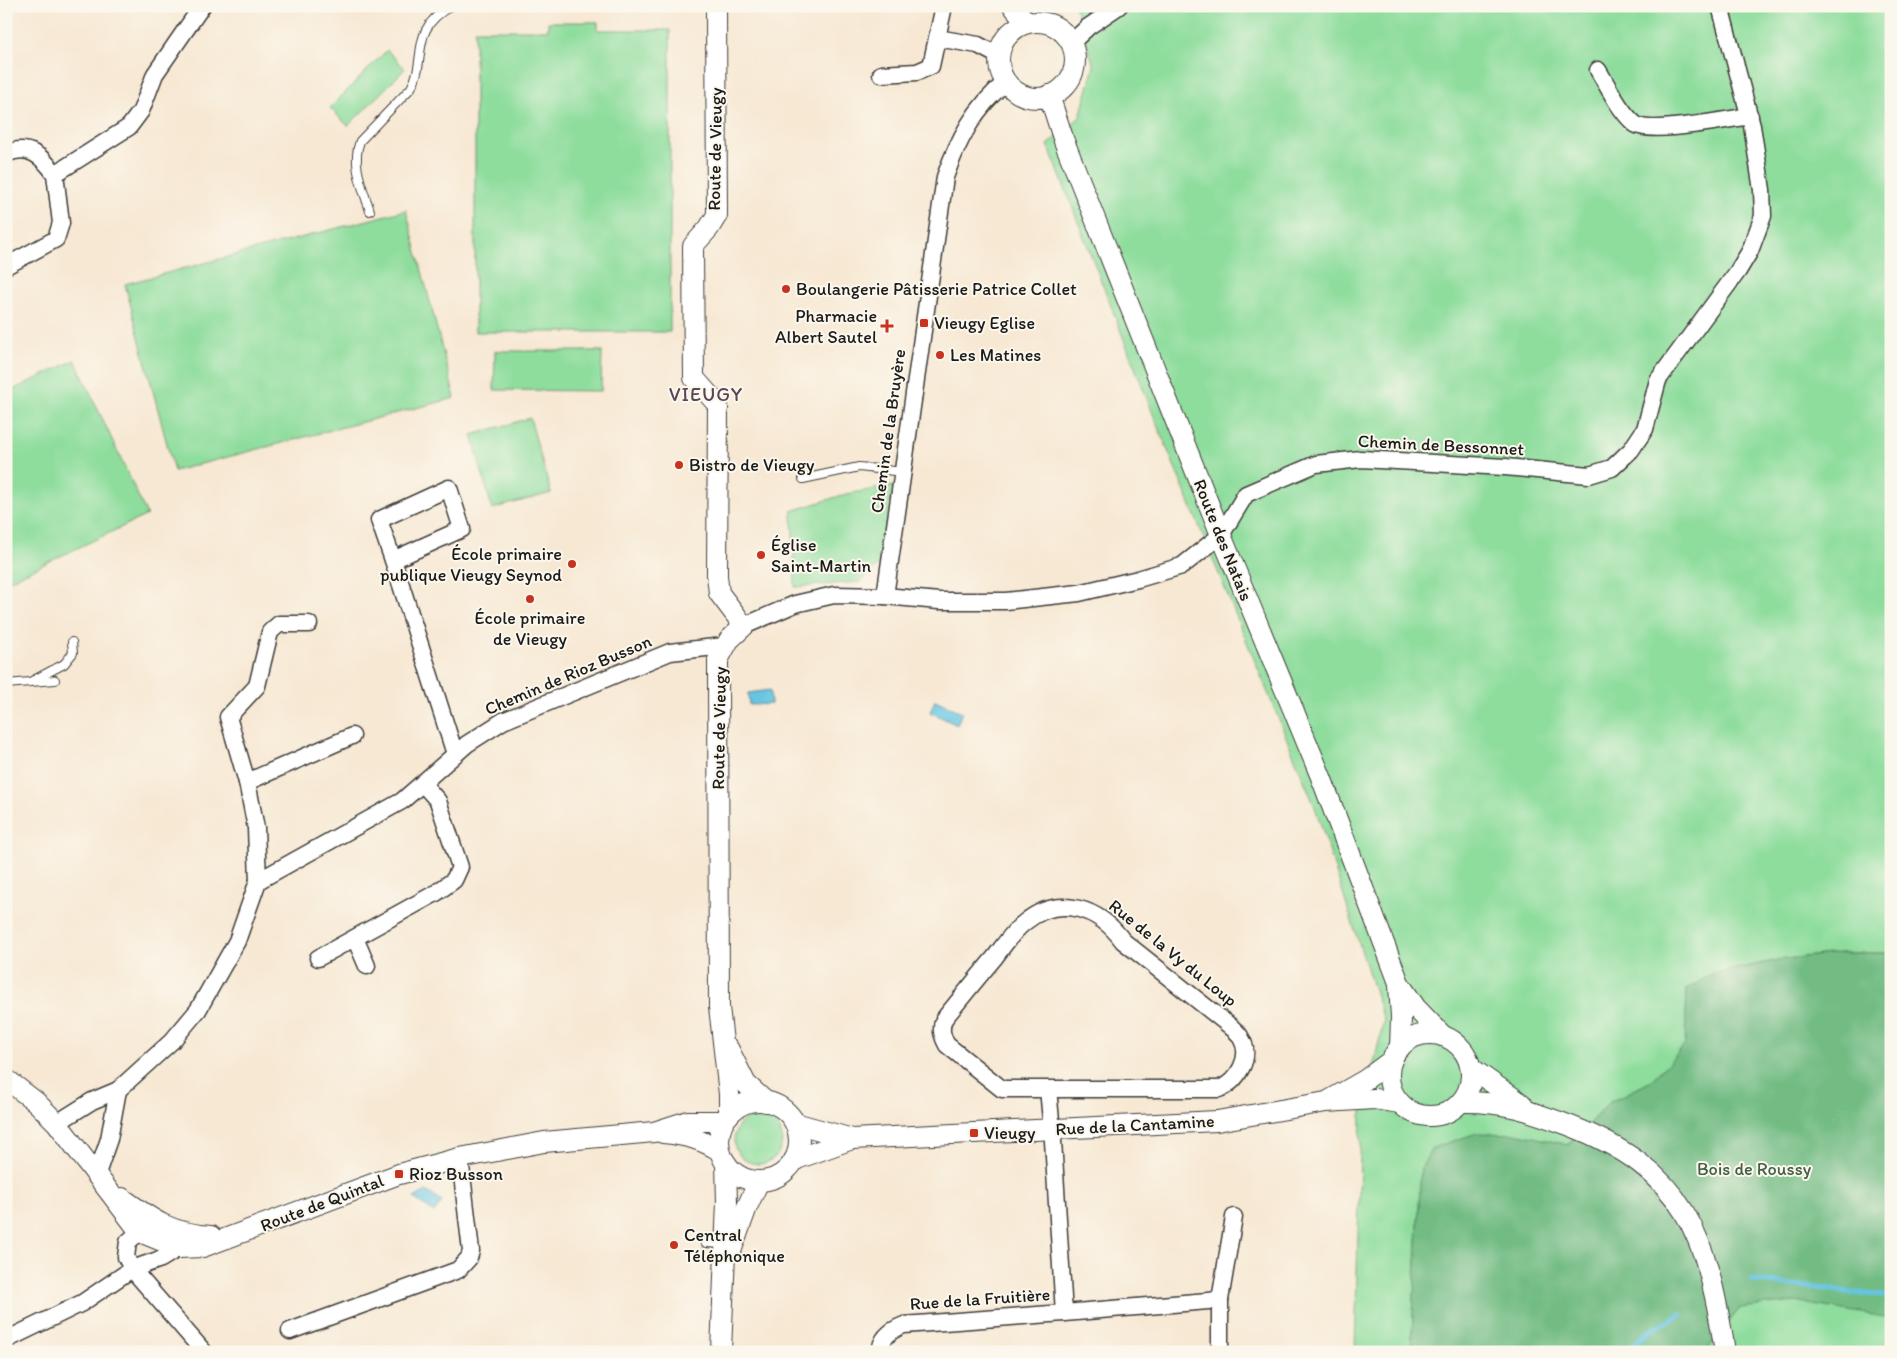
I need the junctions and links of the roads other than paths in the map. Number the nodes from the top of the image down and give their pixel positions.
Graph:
1 (202, 6) edge
2 (452, 6) edge
3 (716, 6) edge
4 (944, 6) edge
5 (1013, 6) edge
6 (1118, 6) edge
7 (1720, 6) edge
8 (1029, 15) edge
9 (937, 38) junction
10 (1071, 43) junction
11 (999, 56) junction
12 (1598, 70) dead end
13 (882, 74) dead end
14 (1006, 82) junction
15 (1049, 95) junction
16 (1750, 116) junction
17 (6, 154) edge
18 (55, 174) junction
19 (370, 212) dead end
20 (6, 266) edge
21 (903, 472) junction
22 (803, 479) dead end
23 (1221, 535) junction
24 (392, 560) junction
25 (885, 596) junction
26 (309, 624) dead end
27 (744, 626) junction
28 (72, 642) dead end
29 (724, 646) junction
30 (55, 680) dead end
31 (30, 682) junction
32 (6, 684) edge
33 (352, 736) dead end
34 (454, 754) junction
35 (247, 782) junction
36 (423, 784) junction
37 (258, 881) junction
38 (355, 938) junction
39 (318, 958) dead end
40 (367, 966) dead end
41 (1399, 983) junction
42 (722, 1035) junction
43 (1443, 1036) junction
44 (1396, 1054) junction
45 (1471, 1068) junction
46 (6, 1079) edge
47 (1048, 1089) junction
48 (118, 1090) junction
49 (766, 1102) junction
50 (1326, 1102) junction
51 (1462, 1102) junction
52 (1400, 1103) junction
53 (1532, 1111) junction
54 (727, 1118) junction
55 (57, 1123) junction
56 (794, 1123) junction
57 (1052, 1129) junction
58 (654, 1132) junction
59 (852, 1139) junction
60 (723, 1157) junction
61 (460, 1158) junction
62 (794, 1160) junction
63 (759, 1181) junction
64 (103, 1182) junction
65 (1234, 1217) dead end
66 (146, 1226) junction
67 (182, 1241) junction
68 (705, 1243) dead end
69 (725, 1244) junction
70 (132, 1270) junction
71 (724, 1272) junction
72 (1220, 1300) junction
73 (1064, 1313) junction
74 (290, 1331) dead end
75 (6, 1340) edge
76 (204, 1352) edge
77 (721, 1352) edge
78 (880, 1352) edge
79 (1220, 1352) edge
80 (1725, 1352) edge

1 - 18 street
2 - 19 lane
3 - 27 street, Route de Vieugy
4 - 9 street
5 - 8 street
6 - 10 street
7 - 16 street, Chemin de Bessonnet
8 - 10 street
8 - 11 street
9 - 11 street
9 - 13 street
10 - 15 street
11 - 14 street
12 - 16 street
14 - 15 street
14 - 21 street, Chemin de la Bruyère
15 - 23 street, Route des Natais
16 - 23 street, Chemin de Bessonnet
17 - 18 street
18 - 20 street
21 - 22 lane
21 - 25 street, Chemin de la Bruyère
23 - 25 street, Chemin de Bessonnet
23 - 41 street, Route des Natais
24 - 24 street
24 - 34 street
25 - 27 street, Chemin de Bessonnet
26 - 35 street
27 - 29 street, Route de Vieugy
28 - 31 lane
29 - 34 street, Chemin de Rioz Busson
29 - 42 street, Route de Vieugy
30 - 31 lane
31 - 32 lane
33 - 35 street
34 - 36 street, Chemin de Rioz Busson
35 - 37 street
36 - 37 street, Chemin de Rioz Busson
36 - 38 street
37 - 48 street
38 - 39 street
38 - 40 street
41 - 43 street, Route des Natais
41 - 44 street, Route des Natais
42 - 49 street, Route de Vieugy
42 - 54 street, Route de Vieugy
43 - 44 street
43 - 45 street
44 - 50 street, Rue de la Cantamine
44 - 52 street
45 - 51 street
45 - 53 street
46 - 55 street, Route de Quintal
47 - 47 street, Rue de la Vy du Loup
47 - 57 street
48 - 55 street
48 - 64 street
49 - 54 street
49 - 56 street
50 - 52 street, Rue de la Cantamine
50 - 57 street, Rue de la Cantamine
51 - 52 street
51 - 53 street
53 - 80 street
54 - 58 street, Route de Quintal
54 - 60 street
55 - 64 street, Route de Quintal
56 - 59 street, Rue de la Cantamine
56 - 62 street
57 - 59 street, Rue de la Cantamine
57 - 73 street, Rue de la Fruitière
58 - 60 street, Route de Quintal
58 - 61 street, Route de Quintal
59 - 62 street, Rue de la Cantamine
60 - 63 street
60 - 69 street
61 - 67 street, Route de Quintal
61 - 74 street
62 - 63 street
63 - 71 street
64 - 66 street, Route de Quintal
65 - 72 street
66 - 67 street, Route de Quintal
66 - 70 street
67 - 70 street
68 - 69 lane
69 - 71 street
70 - 75 street
70 - 76 street
71 - 77 street
72 - 73 street
72 - 79 street
73 - 78 street, Rue de la Fruitière

